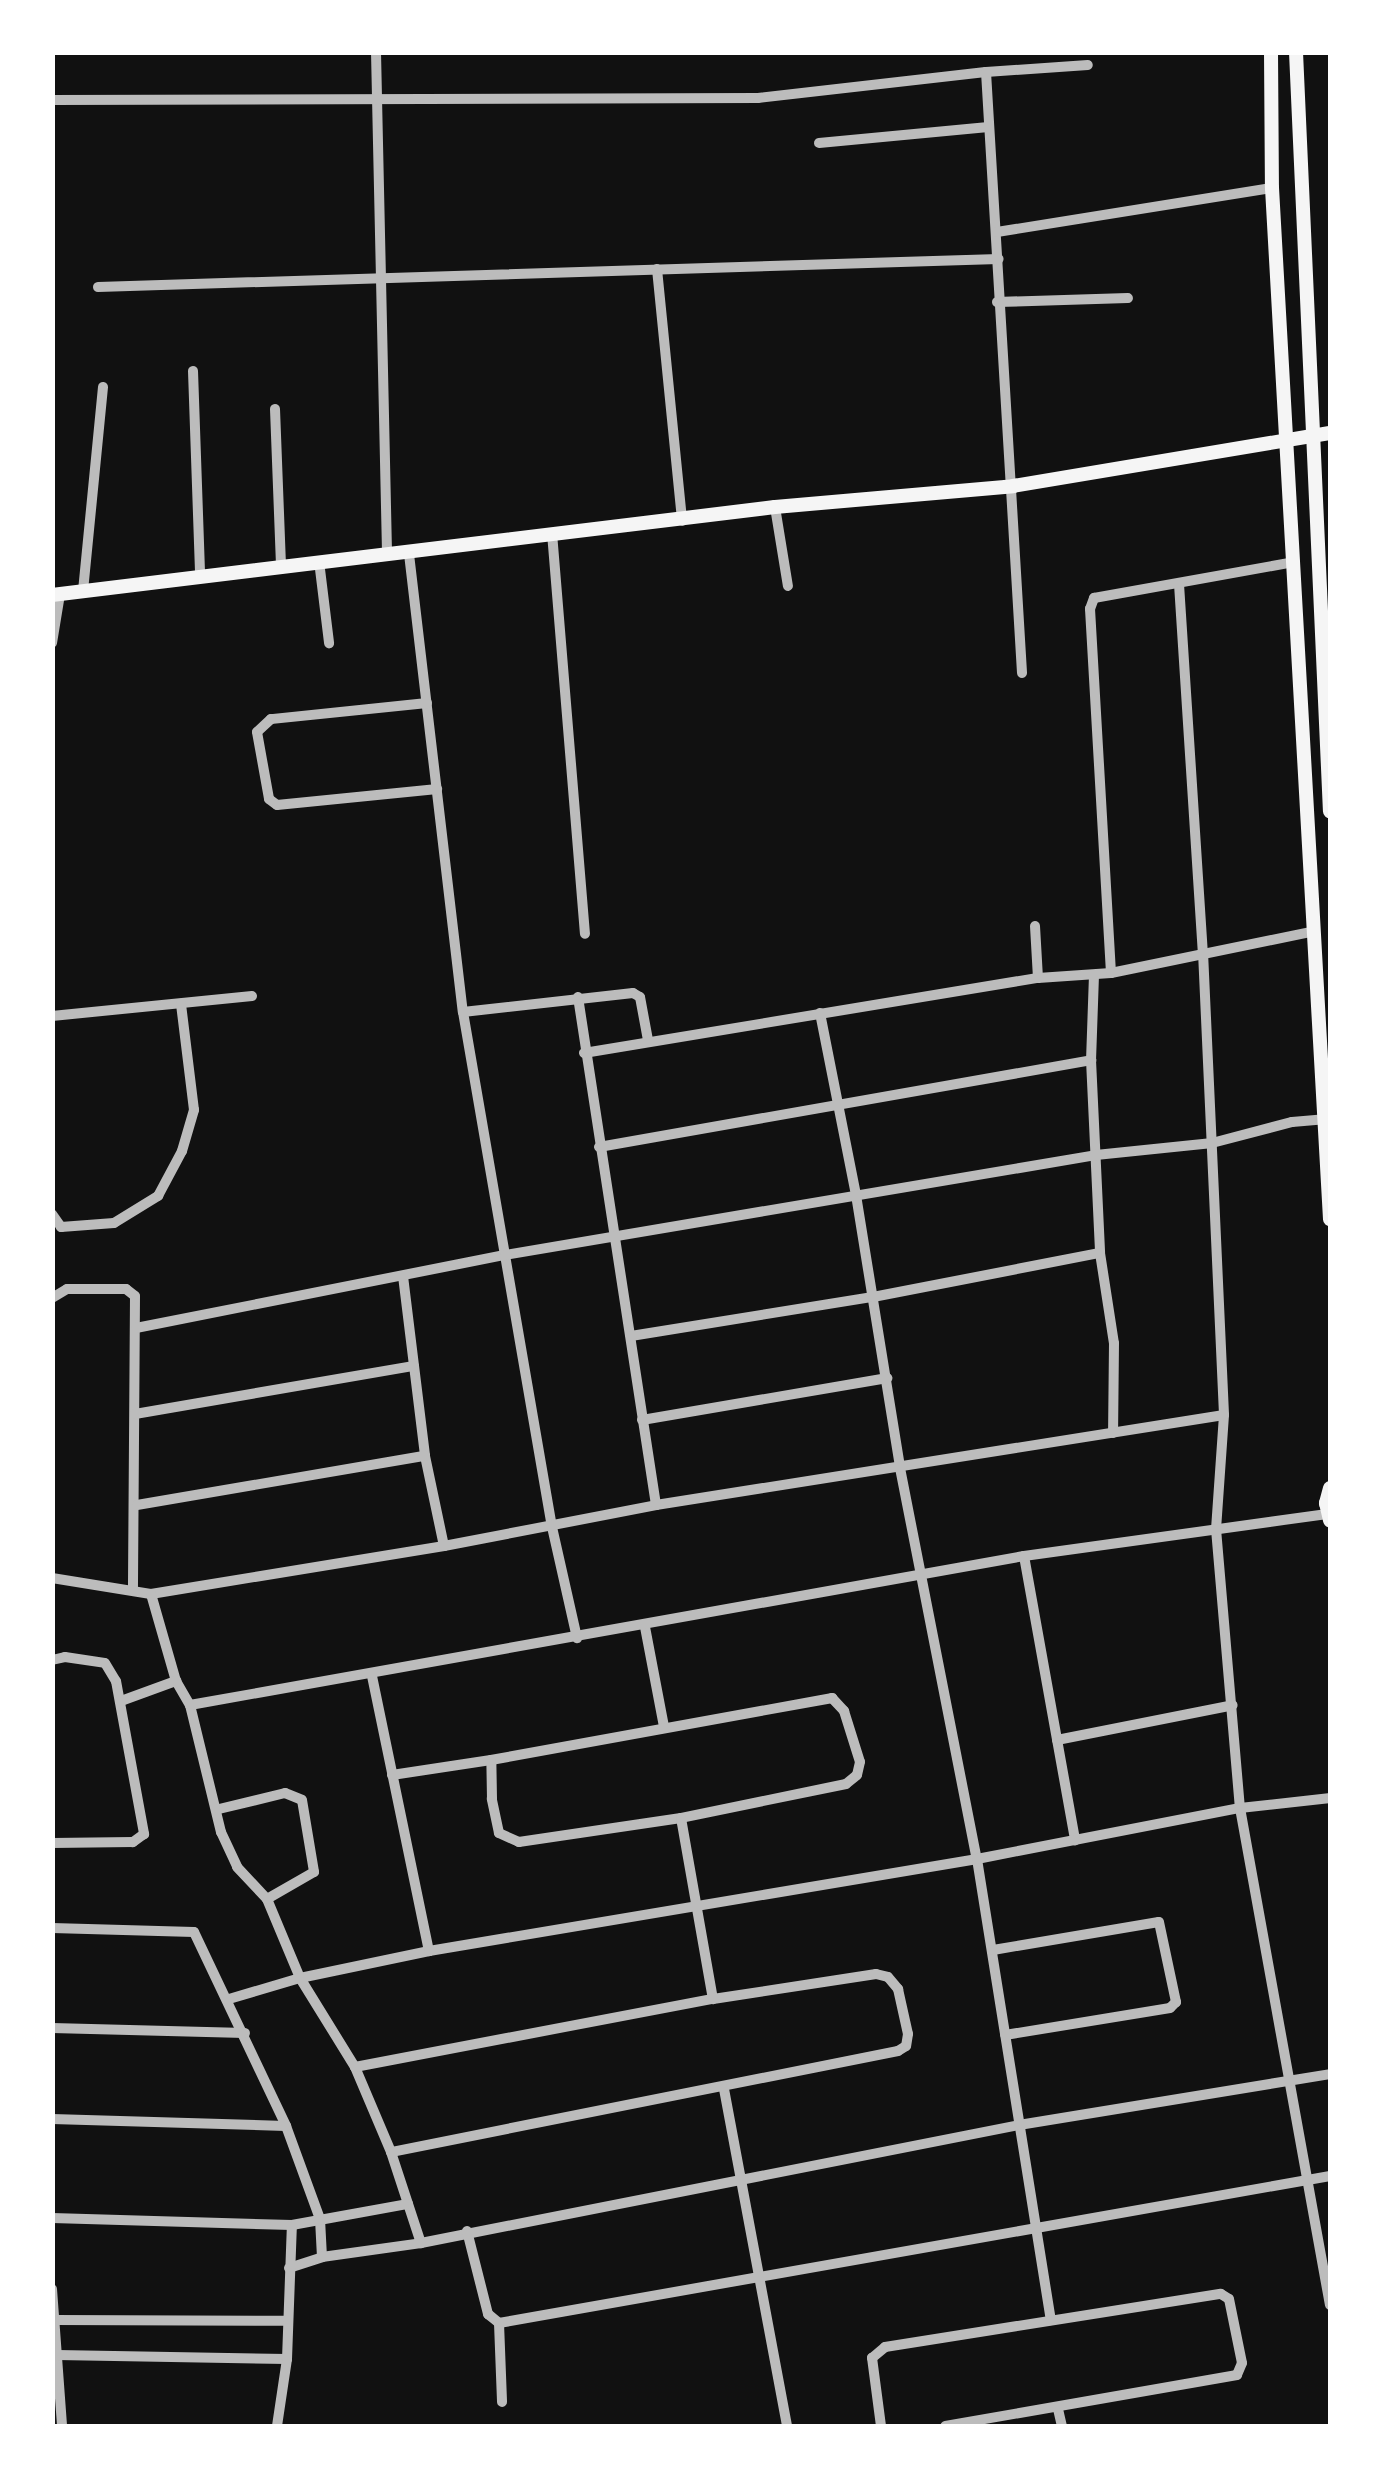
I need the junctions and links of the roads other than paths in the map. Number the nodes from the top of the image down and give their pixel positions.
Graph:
1 (376, 52) edge
2 (1270, 52) edge
3 (1296, 52) edge
4 (1088, 65) dead end
5 (986, 72) junction
6 (377, 98) junction
7 (52, 100) edge
8 (988, 127) junction
9 (819, 143) dead end
10 (1272, 188) junction
11 (997, 232) junction
12 (998, 259) junction
13 (657, 269) junction
14 (379, 282) junction
15 (98, 287) dead end
16 (1128, 298) dead end
17 (997, 302) junction
18 (193, 371) dead end
19 (103, 387) dead end
20 (276, 410) dead end
21 (1330, 433) edge
22 (1313, 436) junction
23 (1289, 440) junction
24 (1013, 486) junction
25 (776, 507) junction
26 (682, 521) junction
27 (552, 533) junction
28 (387, 553) junction
29 (409, 554) junction
30 (319, 561) junction
31 (1296, 562) junction
32 (281, 565) junction
33 (200, 574) junction
34 (1178, 584) junction
35 (788, 586) dead end
36 (83, 591) junction
37 (56, 594) edge
38 (330, 643) dead end
39 (52, 644) edge
40 (1022, 673) dead end
41 (427, 703) junction
42 (1329, 782) edge
43 (1307, 783) junction
44 (437, 789) junction
45 (1330, 811) edge
46 (1035, 926) dead end
47 (1315, 931) junction
48 (586, 934) dead end
49 (1203, 952) junction
50 (1111, 973) junction
51 (1094, 975) junction
52 (1038, 978) junction
53 (252, 996) dead end
54 (578, 997) junction
55 (181, 1004) junction
56 (463, 1012) junction
57 (820, 1012) junction
58 (52, 1016) edge
59 (648, 1040) junction
60 (584, 1053) junction
61 (1091, 1060) junction
62 (839, 1106) junction
63 (1328, 1119) edge
64 (1212, 1143) junction
65 (599, 1147) junction
66 (1096, 1155) junction
67 (856, 1195) junction
68 (52, 1214) edge
69 (1330, 1218) edge
70 (614, 1237) junction
71 (1100, 1252) junction
72 (505, 1254) junction
73 (404, 1276) junction
74 (873, 1297) junction
75 (52, 1298) edge
76 (136, 1328) junction
77 (631, 1336) junction
78 (414, 1366) junction
79 (888, 1378) junction
80 (135, 1414) junction
81 (1224, 1414) junction
82 (642, 1420) junction
83 (1114, 1433) junction
84 (425, 1456) junction
85 (900, 1468) junction
86 (1330, 1488) edge
87 (656, 1504) junction
88 (137, 1505) junction
89 (1329, 1518) edge
90 (552, 1527) junction
91 (1216, 1528) junction
92 (444, 1546) junction
93 (1024, 1556) junction
94 (920, 1577) junction
95 (52, 1578) edge
96 (133, 1588) junction
97 (151, 1594) junction
98 (645, 1627) junction
99 (576, 1638) junction
100 (52, 1660) edge
101 (372, 1676) junction
102 (176, 1681) junction
103 (121, 1701) junction
104 (190, 1705) junction
105 (1234, 1705) junction
106 (664, 1727) junction
107 (1057, 1740) junction
108 (491, 1760) junction
109 (392, 1775) junction
110 (1330, 1798) edge
111 (1240, 1808) junction
112 (219, 1810) junction
113 (681, 1818) junction
114 (1075, 1840) junction
115 (52, 1842) edge
116 (978, 1859) junction
117 (267, 1899) junction
118 (695, 1904) junction
119 (52, 1928) edge
120 (993, 1950) junction
121 (430, 1952) junction
122 (300, 1978) junction
123 (228, 1999) junction
124 (713, 1999) junction
125 (52, 2028) edge
126 (245, 2033) junction
127 (1005, 2035) junction
128 (355, 2067) junction
129 (1330, 2074) edge
130 (1289, 2080) junction
131 (724, 2089) junction
132 (52, 2119) edge
133 (1019, 2125) junction
134 (286, 2126) junction
135 (392, 2152) junction
136 (1330, 2176) edge
137 (1307, 2179) junction
138 (740, 2182) junction
139 (408, 2204) junction
140 (52, 2218) edge
141 (320, 2219) junction
142 (292, 2226) junction
143 (1036, 2226) junction
144 (466, 2231) junction
145 (420, 2243) junction
146 (322, 2257) junction
147 (289, 2268) junction
148 (760, 2276) junction
149 (52, 2290) edge
150 (1330, 2305) edge
151 (54, 2320) edge
152 (1051, 2320) junction
153 (288, 2322) junction
154 (498, 2322) junction
155 (57, 2355) junction
156 (288, 2359) junction
157 (502, 2402) dead end
158 (1058, 2409) junction
159 (62, 2426) edge
160 (277, 2426) edge
161 (787, 2426) edge
162 (880, 2426) edge
163 (945, 2426) edge
164 (1062, 2426) edge

1 - 6 street
2 - 10 main road
3 - 22 main road
4 - 5 street
5 - 6 street
5 - 8 street
6 - 7 street
6 - 14 street
8 - 9 street
8 - 11 street
10 - 11 street
10 - 23 main road
11 - 12 street
12 - 13 street
12 - 17 street
13 - 14 street
13 - 26 street
14 - 15 street
14 - 28 street
16 - 17 street
17 - 24 street
18 - 33 street
19 - 36 street
20 - 32 street
21 - 22 main road
22 - 23 main road
22 - 42 main road
23 - 24 main road
23 - 31 main road
24 - 25 main road
24 - 40 street
25 - 26 main road
25 - 35 street
26 - 27 main road
27 - 29 main road
27 - 48 street
28 - 29 main road
28 - 30 main road
29 - 41 street
30 - 32 main road
30 - 38 street
31 - 34 street
31 - 43 main road
32 - 33 main road
33 - 36 main road
34 - 49 street
34 - 50 street
36 - 37 main road
37 - 39 street
41 - 44 street
41 - 44 street
42 - 43 main road
42 - 45 main road
43 - 47 main road
44 - 56 street
46 - 52 street
47 - 49 street
47 - 63 main road
49 - 50 street
49 - 64 street
50 - 51 street
51 - 52 street
51 - 61 street
52 - 57 street
53 - 55 street
54 - 56 street
54 - 59 street
54 - 60 street
55 - 58 street
55 - 68 street
56 - 72 street
57 - 59 street
57 - 62 street
59 - 60 street
60 - 65 street
61 - 62 street
61 - 66 street
62 - 65 street
62 - 67 street
63 - 64 street
63 - 69 main road
64 - 66 street
64 - 81 street
65 - 70 street
66 - 67 street
66 - 71 street
67 - 70 street
67 - 74 street
70 - 72 street
70 - 77 street
71 - 74 street
71 - 83 street
72 - 73 street
72 - 90 street
73 - 76 street
73 - 78 street
74 - 77 street
74 - 79 street
75 - 76 street
76 - 80 street
77 - 82 street
78 - 80 street
78 - 84 street
79 - 82 street
79 - 85 street
80 - 88 street
81 - 83 street
81 - 91 street
82 - 87 street
83 - 85 street
84 - 88 street
84 - 92 street
85 - 87 street
85 - 94 street
86 - 89 main road
87 - 90 street
88 - 96 street
89 - 91 street
90 - 92 street
90 - 99 street
91 - 93 street
91 - 105 street
92 - 97 street
93 - 94 street
93 - 107 street
94 - 98 street
94 - 116 street
95 - 96 street
96 - 97 street
97 - 102 street
98 - 99 street
98 - 106 street
99 - 101 street
100 - 103 street
101 - 104 street
101 - 109 street
102 - 103 street
102 - 104 street
103 - 115 street
104 - 112 street
105 - 107 street
105 - 111 street
106 - 108 street
106 - 113 street
107 - 114 street
108 - 109 street
108 - 113 street
109 - 121 street
110 - 111 street
111 - 114 street
111 - 130 street
112 - 117 street
112 - 117 street
113 - 118 street
114 - 116 street
116 - 118 street
116 - 120 street
117 - 122 street
118 - 121 street
118 - 124 street
119 - 123 street
120 - 127 street
120 - 127 street
121 - 122 street
122 - 123 street
122 - 128 street
123 - 126 street
124 - 128 street
124 - 131 street
125 - 126 street
126 - 134 street
127 - 133 street
128 - 135 street
129 - 130 street
130 - 133 street
130 - 137 street
131 - 135 street
131 - 138 street
132 - 134 street
133 - 138 street
133 - 143 street
134 - 141 street
135 - 139 street
136 - 137 street
137 - 143 street
137 - 150 street
138 - 144 street
138 - 148 street
139 - 141 street
139 - 145 street
140 - 142 street
141 - 142 street
141 - 146 street
142 - 147 street
143 - 148 street
143 - 152 street
144 - 145 street
144 - 154 street
145 - 146 street
146 - 147 street
147 - 153 street
148 - 154 street
148 - 161 street
149 - 151 street
151 - 153 street
151 - 155 street
152 - 158 street
152 - 162 street
153 - 156 street
154 - 157 street
155 - 156 street
155 - 159 street
156 - 160 street
158 - 163 street
158 - 164 street

